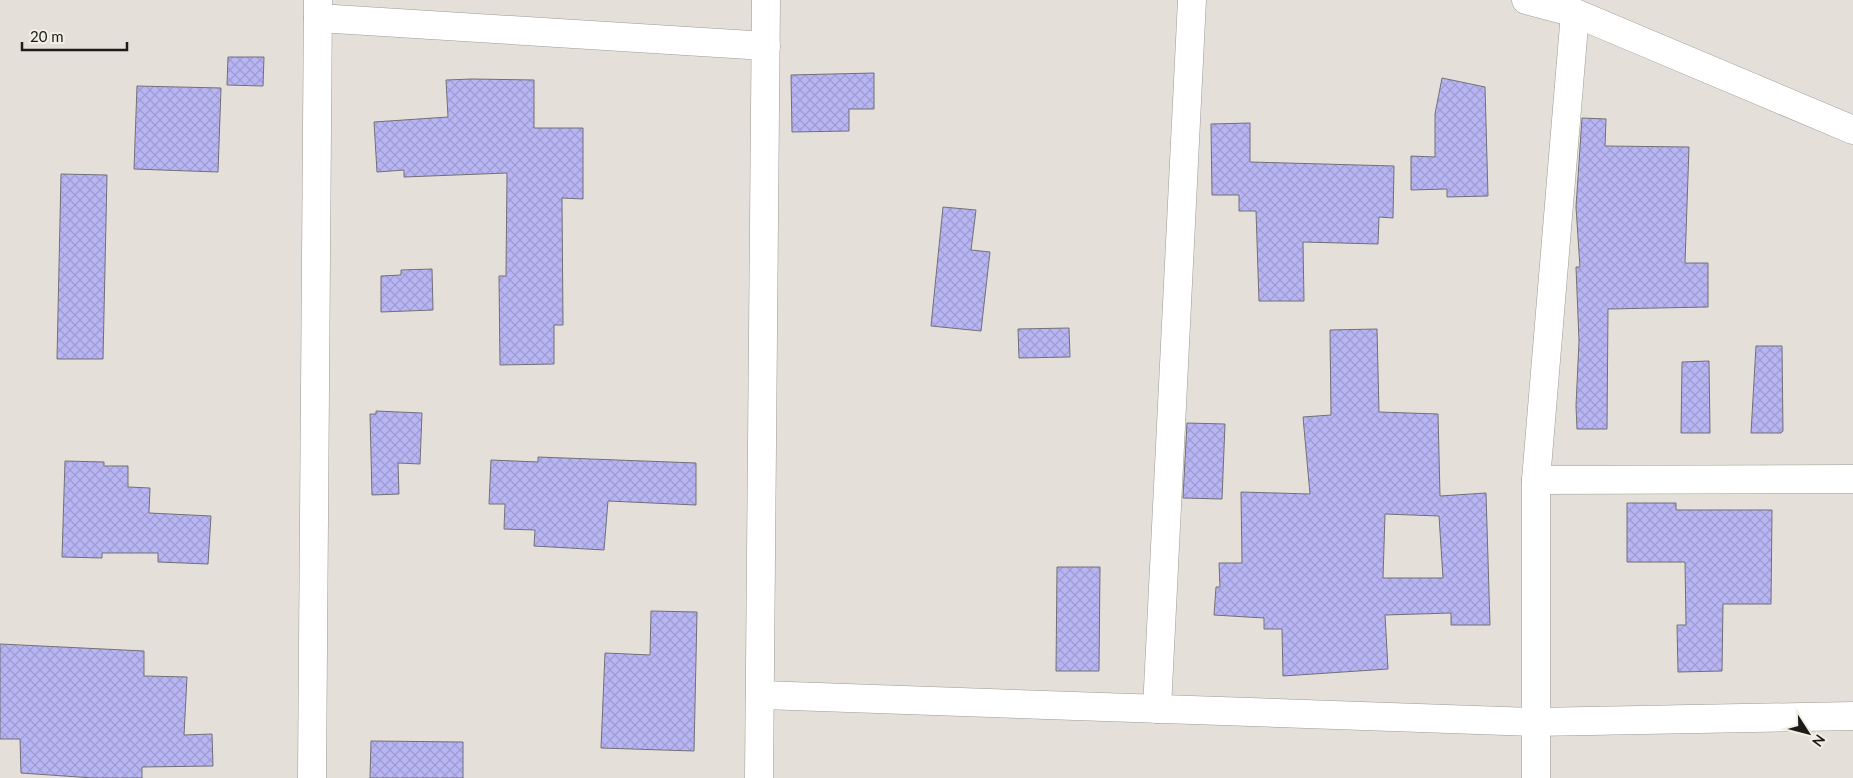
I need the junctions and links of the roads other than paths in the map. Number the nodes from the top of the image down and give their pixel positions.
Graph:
1 (1192, 0) edge
2 (1526, 0) edge
3 (767, 1) edge
4 (318, 9) edge
5 (1575, 13) junction
6 (766, 46) junction
7 (1853, 130) edge
8 (1853, 479) edge
9 (1536, 480) junction
10 (760, 695) junction
11 (1157, 709) junction
12 (1853, 716) edge
13 (1535, 722) junction
14 (312, 778) edge
15 (759, 778) edge
16 (1536, 778) edge

1 - 11 street
2 - 5 street
3 - 6 street
4 - 6 street
4 - 14 street
5 - 7 street
5 - 9 street
6 - 10 street
8 - 9 street
9 - 13 street
10 - 11 street
10 - 15 street
11 - 13 street
12 - 13 street
13 - 16 street

